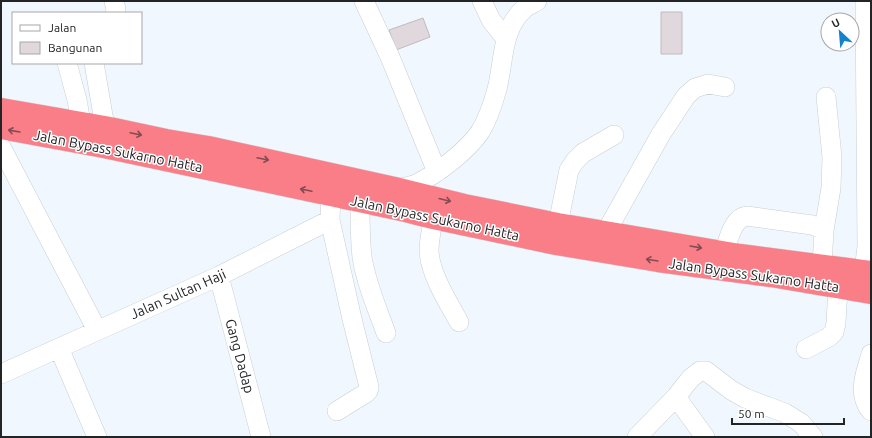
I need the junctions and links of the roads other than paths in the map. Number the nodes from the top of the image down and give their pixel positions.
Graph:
1 (114, 1) edge
2 (364, 1) edge
3 (482, 1) edge
4 (537, 1) edge
5 (865, 1) edge
6 (115, 12) edge
7 (506, 39) junction
8 (67, 64) edge
9 (94, 64) edge
10 (725, 86) dead end
11 (826, 97) dead end
12 (1, 109) edge
13 (81, 123) junction
14 (1, 128) edge
15 (614, 135) dead end
16 (104, 137) junction
17 (1, 147) edge
18 (437, 172) junction
19 (399, 189) junction
20 (331, 195) junction
21 (360, 202) junction
22 (433, 218) junction
23 (330, 220) junction
24 (558, 224) junction
25 (824, 230) junction
26 (606, 232) junction
27 (724, 252) junction
28 (822, 266) junction
29 (868, 272) edge
30 (219, 276) junction
31 (838, 287) junction
32 (871, 293) edge
33 (459, 322) dead end
34 (97, 330) junction
35 (386, 333) dead end
36 (59, 348) junction
37 (806, 350) dead end
38 (871, 354) edge
39 (1, 374) edge
40 (676, 398) junction
41 (337, 411) dead end
42 (871, 411) edge
43 (97, 437) edge
44 (261, 437) edge
45 (637, 437) edge
46 (705, 437) edge
47 (813, 437) edge

1 - 6 street
2 - 18 street
3 - 7 street
4 - 7 street
5 - 29 street
7 - 18 street
8 - 13 street
9 - 16 street
10 - 26 street
11 - 25 street
12 - 13 highway, Jalan Bypass Sukarno Hatta
13 - 16 highway, Jalan Bypass Sukarno Hatta
16 -> 14 highway, Jalan Bypass Sukarno Hatta
15 - 24 street
16 -> 19 highway, Jalan Bypass Sukarno Hatta
20 -> 16 highway, Jalan Bypass Sukarno Hatta
17 - 34 street
18 - 19 street
19 -> 24 highway, Jalan Bypass Sukarno Hatta
20 - 21 highway, Jalan Bypass Sukarno Hatta
20 - 23 street
21 - 22 highway, Jalan Bypass Sukarno Hatta
21 - 35 street
31 -> 22 highway, Jalan Bypass Sukarno Hatta
22 - 33 street
23 - 30 street, Jalan Sultan Haji
23 - 41 street
24 - 26 highway, Jalan Bypass Sukarno Hatta
25 - 27 street
25 - 28 street
26 -> 27 highway, Jalan Bypass Sukarno Hatta
27 - 28 highway, Jalan Bypass Sukarno Hatta
28 - 29 highway, Jalan Bypass Sukarno Hatta
30 - 34 street, Jalan Sultan Haji
30 - 44 street, Gang Dadap
31 - 32 highway, Jalan Bypass Sukarno Hatta
31 - 37 street
34 - 36 street, Jalan Sultan Haji
36 - 39 street, Jalan Sultan Haji
36 - 43 street
38 - 42 street
40 - 45 street
40 - 46 street
40 - 47 street

